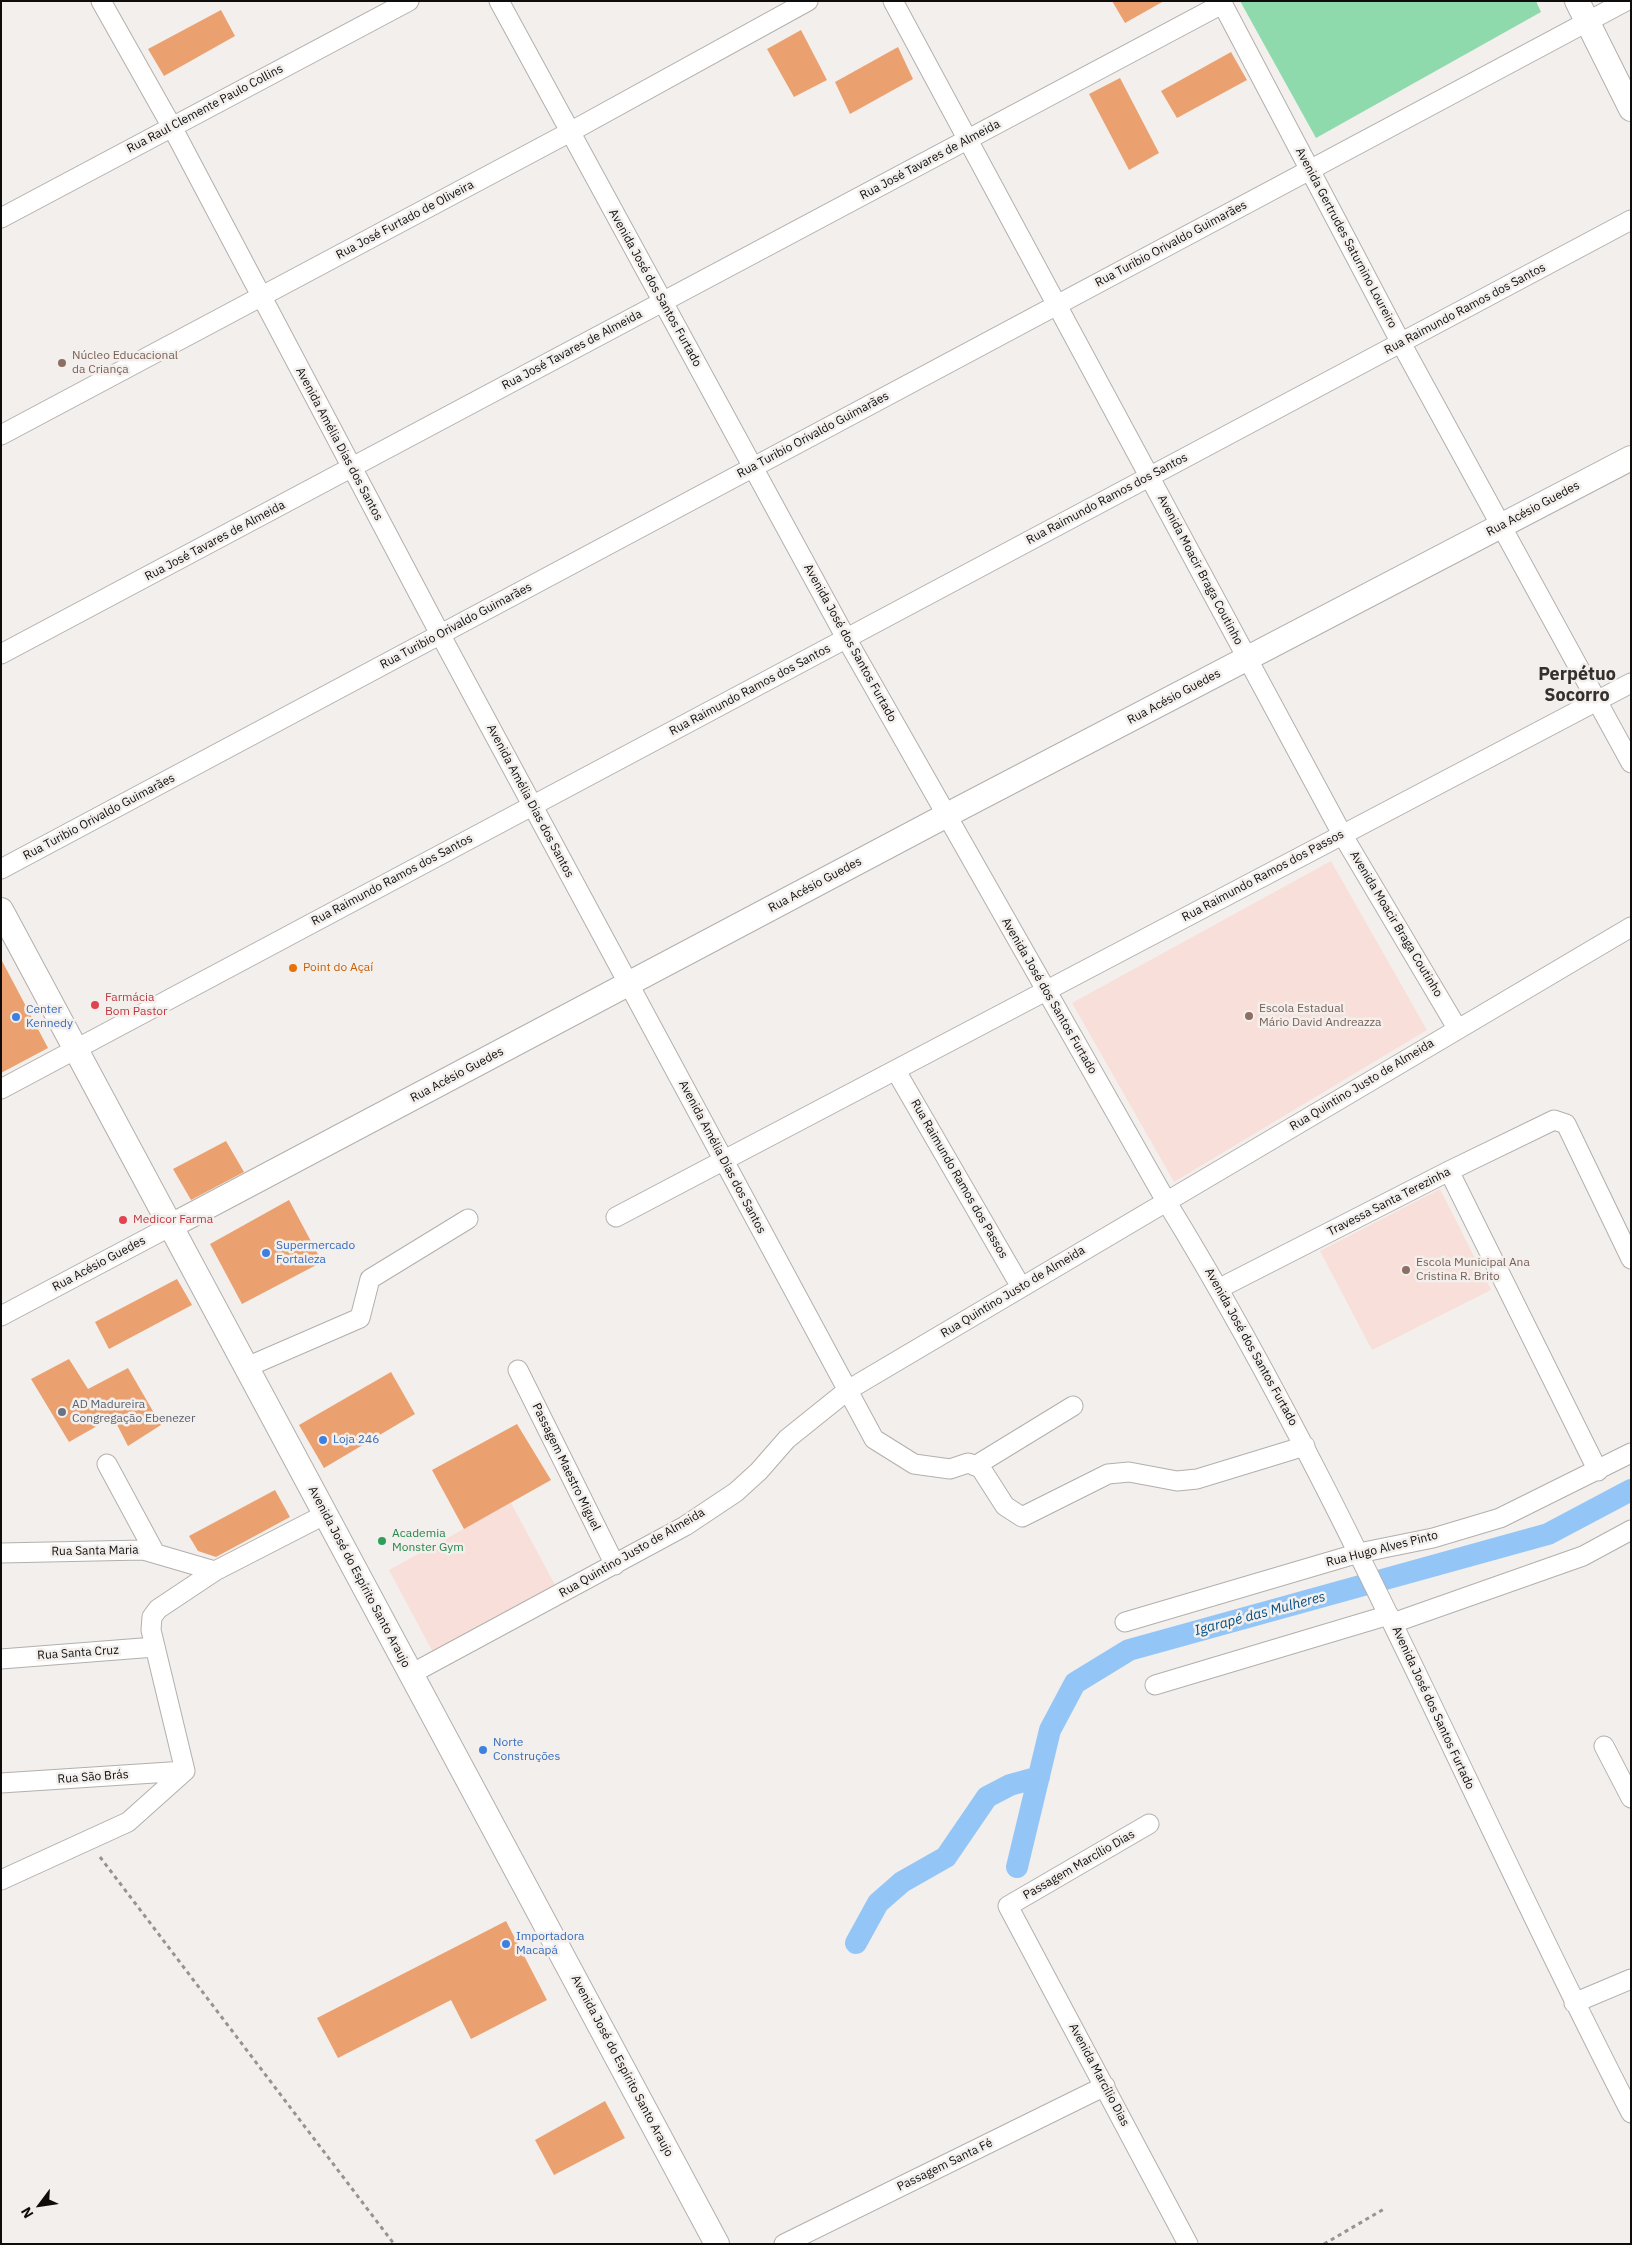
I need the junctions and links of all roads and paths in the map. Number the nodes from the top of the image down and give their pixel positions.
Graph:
1 (101, 1) edge
2 (409, 1) edge
3 (499, 1) edge
4 (808, 1) edge
5 (893, 1) edge
6 (1626, 1) edge
7 (1222, 3) edge
8 (1582, 12) edge
9 (1631, 110) edge
10 (172, 127) junction
11 (570, 132) junction
12 (968, 140) junction
13 (1311, 170) junction
14 (1, 218) edge
15 (1631, 220) edge
16 (262, 296) junction
17 (663, 302) junction
18 (1057, 305) junction
19 (1401, 343) junction
20 (1, 435) edge
21 (1631, 458) edge
22 (753, 467) junction
23 (351, 468) junction
24 (1150, 477) junction
25 (1500, 526) junction
26 (440, 634) junction
27 (846, 638) junction
28 (1, 654) edge
29 (1247, 658) junction
30 (1631, 683) edge
31 (1596, 701) junction
32 (1631, 763) edge
33 (533, 806) junction
34 (947, 815) junction
35 (1342, 834) junction
36 (1, 869) edge
37 (1, 910) edge
38 (1631, 927) edge
39 (629, 983) junction
40 (1046, 989) junction
41 (1457, 1028) junction
42 (76, 1049) junction
43 (896, 1071) junction
44 (1, 1089) edge
45 (724, 1162) junction
46 (1449, 1171) junction
47 (1166, 1200) junction
48 (616, 1217) dead end
49 (468, 1219) dead end
50 (171, 1226) junction
51 (1631, 1259) edge
52 (1022, 1287) junction
53 (1220, 1288) junction
54 (1, 1316) edge
55 (246, 1367) junction
56 (518, 1370) dead end
57 (848, 1390) junction
58 (1073, 1406) dead end
59 (1305, 1446) junction
60 (1631, 1453) edge
61 (107, 1464) dead end
62 (975, 1466) junction
63 (1598, 1470) junction
64 (326, 1514) junction
65 (1631, 1530) edge
66 (1, 1553) edge
67 (155, 1553) junction
68 (1362, 1560) junction
69 (614, 1565) junction
70 (215, 1571) junction
71 (1388, 1614) junction
72 (1125, 1622) dead end
73 (155, 1648) junction
74 (1, 1659) edge
75 (411, 1674) junction
76 (1155, 1685) dead end
77 (1604, 1746) dead end
78 (185, 1771) junction
79 (1, 1783) edge
80 (1631, 1798) edge
81 (1149, 1824) dead end
82 (87, 1840) junction
83 (1, 1880) edge
84 (1008, 1906) joint
85 (1631, 1978) edge
86 (1574, 2003) junction
87 (1105, 2086) junction
88 (1631, 2113) edge
89 (1384, 2208) dead end
90 (711, 2242) edge
91 (394, 2244) edge
92 (784, 2244) edge
93 (1188, 2244) edge
94 (1324, 2244) edge

1 - 10 street, Avenida Amélia Dias dos Santos
2 - 10 street, Rua Raul Clemente Paulo Collins
3 - 11 street, Avenida José dos Santos Furtado
4 - 11 street, Rua José Furtado de Oliveira
5 - 12 street, Avenida Moacir Braga Coutinho
6 - 8 street, Rua Turibio Orivaldo Guimarães
7 - 12 street, Rua José Tavares de Almeida
7 - 13 street, Avenida Gertrudes Saturnino Loureiro
8 - 9 street
8 - 13 street, Rua Turibio Orivaldo Guimarães
10 - 14 street, Rua Raul Clemente Paulo Collins
10 - 16 street, Avenida Amélia Dias dos Santos
11 - 16 street, Rua José Furtado de Oliveira
11 - 17 street, Avenida José dos Santos Furtado
12 - 17 street, Rua José Tavares de Almeida
12 - 18 street, Avenida Moacir Braga Coutinho
13 - 18 street, Rua Turibio Orivaldo Guimarães
13 - 19 street, Avenida Gertrudes Saturnino Loureiro
15 - 19 street, Rua Raimundo Ramos dos Santos
16 - 20 street, Rua José Furtado de Oliveira
16 - 23 street, Avenida Amélia Dias dos Santos
17 - 22 street, Avenida José dos Santos Furtado
17 - 23 street, Rua José Tavares de Almeida
18 - 22 street, Rua Turibio Orivaldo Guimarães
18 - 24 street, Avenida Moacir Braga Coutinho
19 - 24 street, Rua Raimundo Ramos dos Santos
19 - 25 street, Avenida Gertrudes Saturnino Loureiro
21 - 25 street, Rua Acésio Guedes
22 - 26 street, Rua Turibio Orivaldo Guimarães
22 - 27 street, Avenida José dos Santos Furtado
23 - 26 street, Avenida Amélia Dias dos Santos
23 - 28 street, Rua José Tavares de Almeida
24 - 27 street, Rua Raimundo Ramos dos Santos
24 - 29 street, Avenida Moacir Braga Coutinho
25 - 29 street, Rua Acésio Guedes
25 - 31 street, Avenida Gertrudes Saturnino Loureiro
26 - 33 street, Avenida Amélia Dias dos Santos
26 - 36 street, Rua Turibio Orivaldo Guimarães
27 - 33 street, Rua Raimundo Ramos dos Santos
27 - 34 street, Avenida José dos Santos Furtado
29 - 34 street, Rua Acésio Guedes
29 - 35 street, Avenida Moacir Braga Coutinho
30 - 31 street, Rua Raimundo Ramos dos Passos
31 - 32 street, Avenida Gertrudes Saturnino Loureiro
31 - 35 street, Rua Raimundo Ramos dos Passos
33 - 39 street, Avenida Amélia Dias dos Santos
33 - 42 street, Rua Raimundo Ramos dos Santos
34 - 39 street, Rua Acésio Guedes
34 - 40 street, Avenida José dos Santos Furtado
35 - 40 street, Rua Raimundo Ramos dos Passos
35 - 41 street, Avenida Moacir Braga Coutinho
37 - 42 street, Avenida José do Espírito Santo Araujo
38 - 41 street, Rua Quintino Justo de Almeida
39 - 45 street, Avenida Amélia Dias dos Santos
39 - 50 street, Rua Acésio Guedes
40 - 43 street, Rua Raimundo Ramos dos Passos
40 - 47 street, Avenida José dos Santos Furtado
41 - 47 street, Rua Quintino Justo de Almeida
42 - 44 street, Rua Raimundo Ramos dos Santos
42 - 50 street, Avenida José do Espírito Santo Araujo
43 - 45 street, Rua Raimundo Ramos dos Passos
43 - 52 street, Rua Raimundo Ramos dos Passos
45 - 48 street, Rua Raimundo Ramos dos Passos
45 - 57 street, Avenida Amélia Dias dos Santos
46 - 51 street, Travessa Santa Terezinha
46 - 53 street, Travessa Santa Terezinha
46 - 63 street
47 - 52 street, Rua Quintino Justo de Almeida
47 - 53 street, Avenida José dos Santos Furtado
49 - 55 street
50 - 54 street, Rua Acésio Guedes
50 - 55 street, Avenida José do Espírito Santo Araujo
52 - 57 street, Rua Quintino Justo de Almeida
53 - 59 street, Avenida José dos Santos Furtado
55 - 64 street, Avenida José do Espírito Santo Araujo
56 - 69 street, Passagem Maestro Miguel
57 - 62 street, Avenida Amélia Dias dos Santos
57 - 69 street, Rua Quintino Justo de Almeida
58 - 62 street
59 - 62 street
59 - 68 street, Avenida José dos Santos Furtado
60 - 63 street, Rua Hugo Alves Pinto
61 - 67 street
63 - 68 street, Rua Hugo Alves Pinto
64 - 70 street
64 - 75 street, Avenida José do Espírito Santo Araujo
65 - 71 street
66 - 67 street, Rua Santa Maria
67 - 70 street, Rua Santa Maria
68 - 71 street, Avenida José dos Santos Furtado
68 - 72 street, Rua Hugo Alves Pinto
69 - 75 street, Rua Quintino Justo de Almeida
70 - 73 street
71 - 76 street
71 - 86 street, Avenida José dos Santos Furtado
73 - 74 street, Rua Santa Cruz
73 - 78 street
75 - 90 street, Avenida José do Espírito Santo Araujo
77 - 80 street
78 - 79 street, Rua São Brás
78 - 82 street
81 - 84 street, Passagem Marcílio Dias
82 - 83 street
82 - 91 path
84 - 87 street, Avenida Marcílio Dias
85 - 86 street
86 - 88 street, Avenida José dos Santos Furtado
87 - 92 street, Passagem Santa Fé
87 - 93 street, Avenida Marcílio Dias
89 - 94 path

